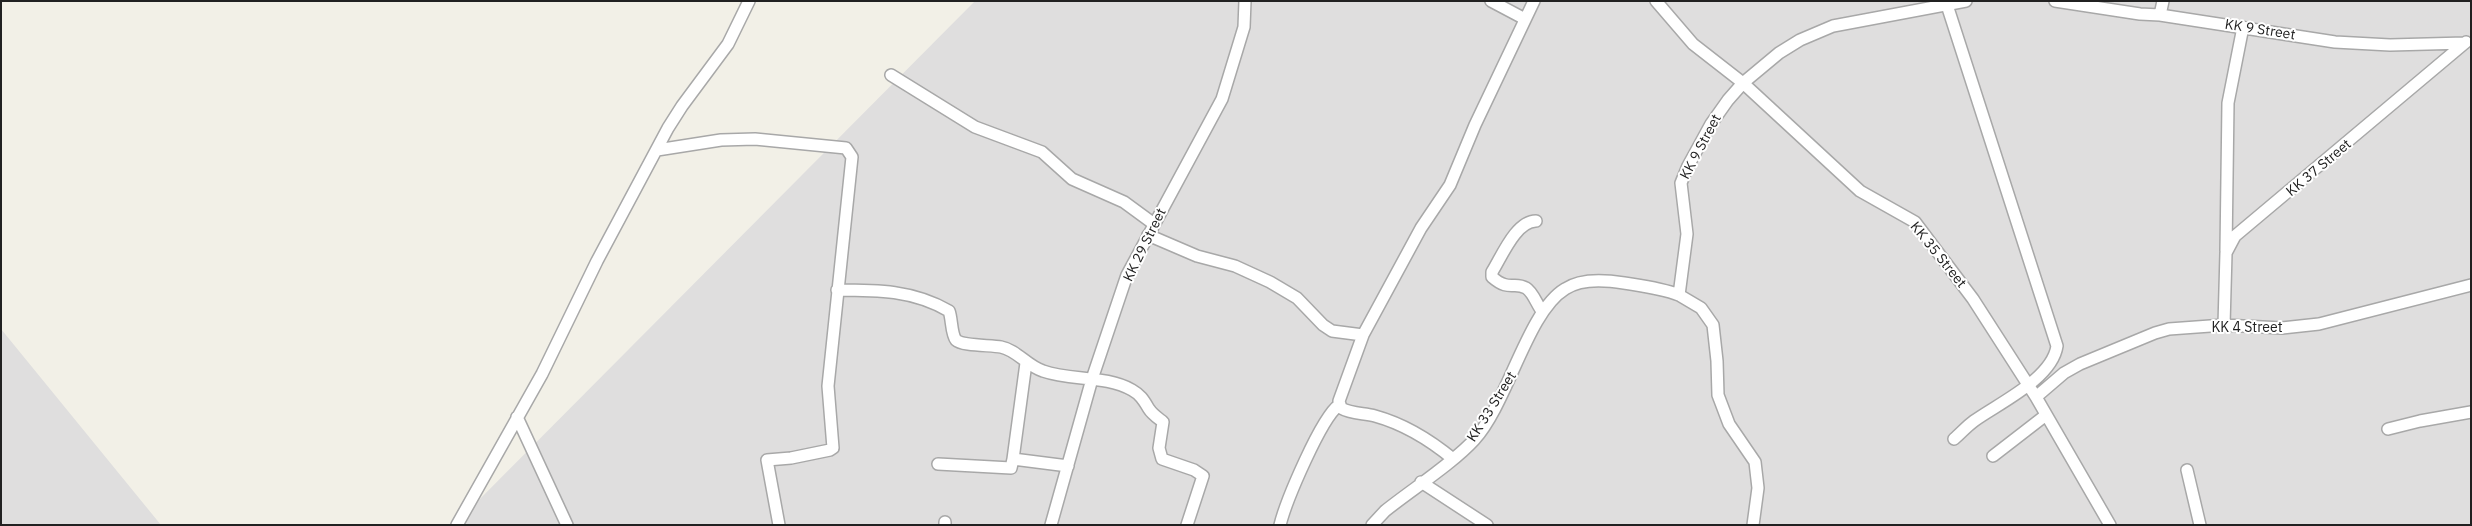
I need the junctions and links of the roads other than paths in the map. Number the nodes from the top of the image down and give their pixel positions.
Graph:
1 (748, 1) edge
2 (1245, 1) edge
3 (1491, 1) edge
4 (1534, 1) edge
5 (1656, 1) edge
6 (1966, 1) edge
7 (2055, 1) edge
8 (2163, 1) edge
9 (1947, 5) junction
10 (2160, 15) junction
11 (1525, 19) junction
12 (2243, 27) junction
13 (2468, 41) edge
14 (891, 75) dead end
15 (1743, 83) junction
16 (657, 150) junction
17 (1536, 221) dead end
18 (1154, 224) junction
19 (1148, 235) junction
20 (2226, 253) junction
21 (2471, 286) edge
22 (837, 290) junction
23 (1679, 295) junction
24 (1542, 311) junction
25 (2224, 325) junction
26 (1363, 335) junction
27 (1026, 363) junction
28 (1092, 379) junction
29 (2029, 386) junction
30 (2036, 397) junction
31 (1339, 405) junction
32 (2471, 412) edge
33 (2046, 415) junction
34 (517, 417) junction
35 (2388, 429) dead end
36 (1954, 439) dead end
37 (1993, 456) dead end
38 (1013, 459) junction
39 (1453, 459) junction
40 (938, 464) dead end
41 (1068, 466) junction
42 (2187, 470) dead end
43 (1421, 482) junction
44 (457, 525) edge
45 (567, 525) edge
46 (779, 525) edge
47 (1051, 525) edge
48 (1186, 525) edge
49 (1280, 525) edge
50 (1372, 525) edge
51 (1487, 525) edge
52 (1753, 525) edge
53 (2110, 525) edge
54 (2200, 525) edge

1 - 16 street
2 - 18 street, KK 29 Street
3 - 11 street
4 - 11 street
5 - 15 street, KK 35 Street
6 - 9 street, KK 9 Street
7 - 10 street, KK 9 Street
8 - 10 street
9 - 15 street, KK 9 Street
9 - 29 street
10 - 12 street, KK 9 Street
11 - 26 street
12 - 13 street, KK 9 Street
12 - 20 street
13 - 20 street, KK 37 Street
14 - 18 street
15 - 23 street, KK 9 Street
15 - 29 street, KK 35 Street
16 - 22 street
16 - 34 street
17 - 24 street
18 - 19 street, KK 29 Street
19 - 26 street
19 - 28 street, KK 29 Street
20 - 25 street
21 - 25 street, KK 4 Street
22 - 27 street
22 - 46 street
23 - 24 street, KK 33 Street
23 - 52 street
24 - 39 street, KK 33 Street
25 - 30 street, KK 4 Street
26 - 31 street
27 - 28 street
27 - 38 street
28 - 41 street, KK 29 Street
28 - 48 street
29 - 30 street, KK 35 Street
29 - 36 street
30 - 33 street, KK 35 Street
31 - 39 street
31 - 49 street
32 - 35 street
33 - 37 street
33 - 53 street, KK 35 Street
34 - 44 street
34 - 45 street
38 - 40 street
38 - 41 street
39 - 43 street, KK 33 Street
41 - 47 street, KK 29 Street
42 - 54 street
43 - 50 street, KK 33 Street
43 - 51 street

